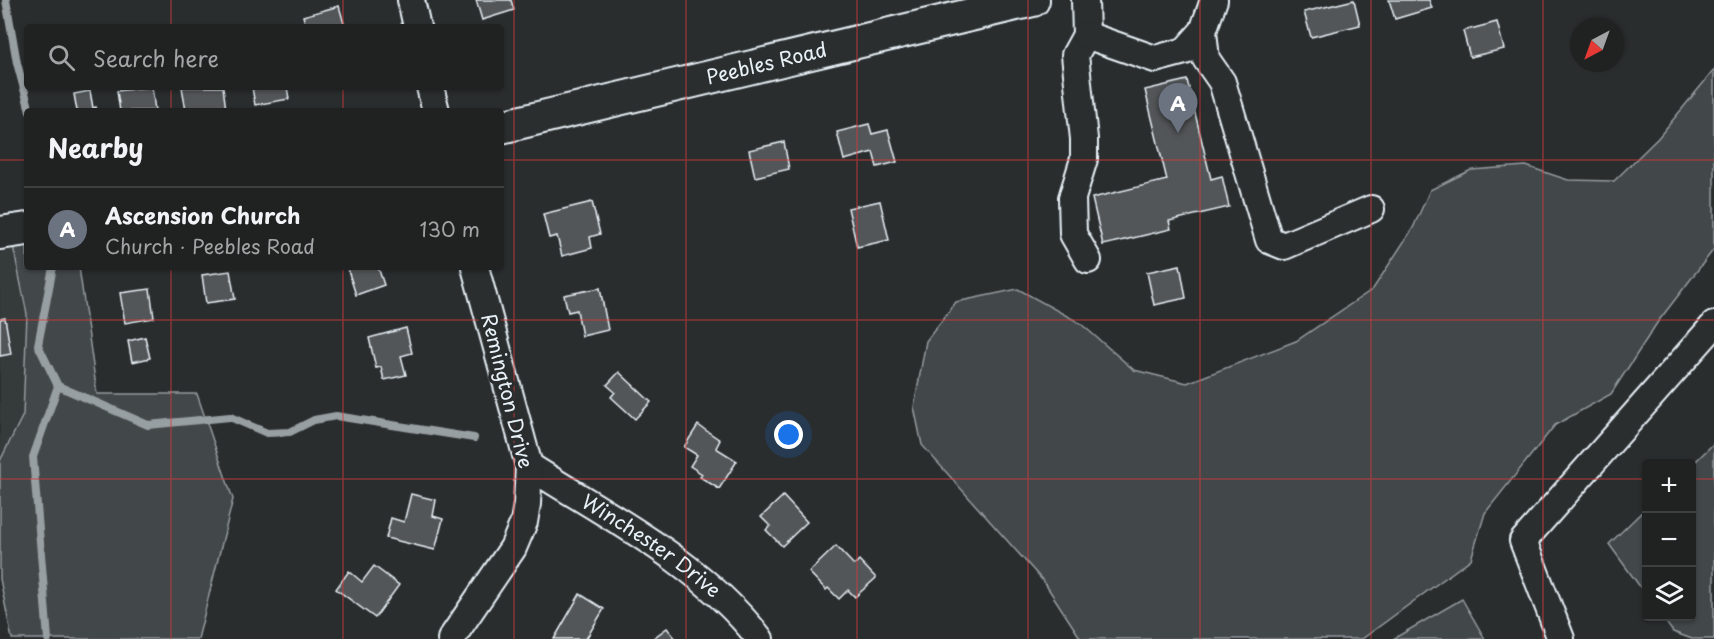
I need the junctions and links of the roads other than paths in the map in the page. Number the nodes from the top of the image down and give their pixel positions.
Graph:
1 (411, 0) edge
2 (1033, 0) edge
3 (1085, 0) edge
4 (1214, 0) edge
5 (416, 24) edge
6 (1203, 31) junction
7 (1086, 35) junction
8 (431, 90) edge
9 (435, 108) edge
10 (504, 126) edge
11 (1371, 209) dead end
12 (24, 229) edge
13 (0, 233) edge
14 (1088, 260) dead end
15 (476, 270) edge
16 (1714, 325) edge
17 (529, 466) junction
18 (451, 639) edge
19 (760, 639) edge
20 (1562, 639) edge

1 - 5 street
2 - 10 main road, Peebles Road
3 - 7 street
4 - 6 street
6 - 7 street
6 - 11 street
7 - 14 street
8 - 9 street
12 - 13 main road
15 - 17 street, Remington Drive
16 - 20 street
17 - 18 street, Remington Drive
17 - 19 street, Winchester Drive

